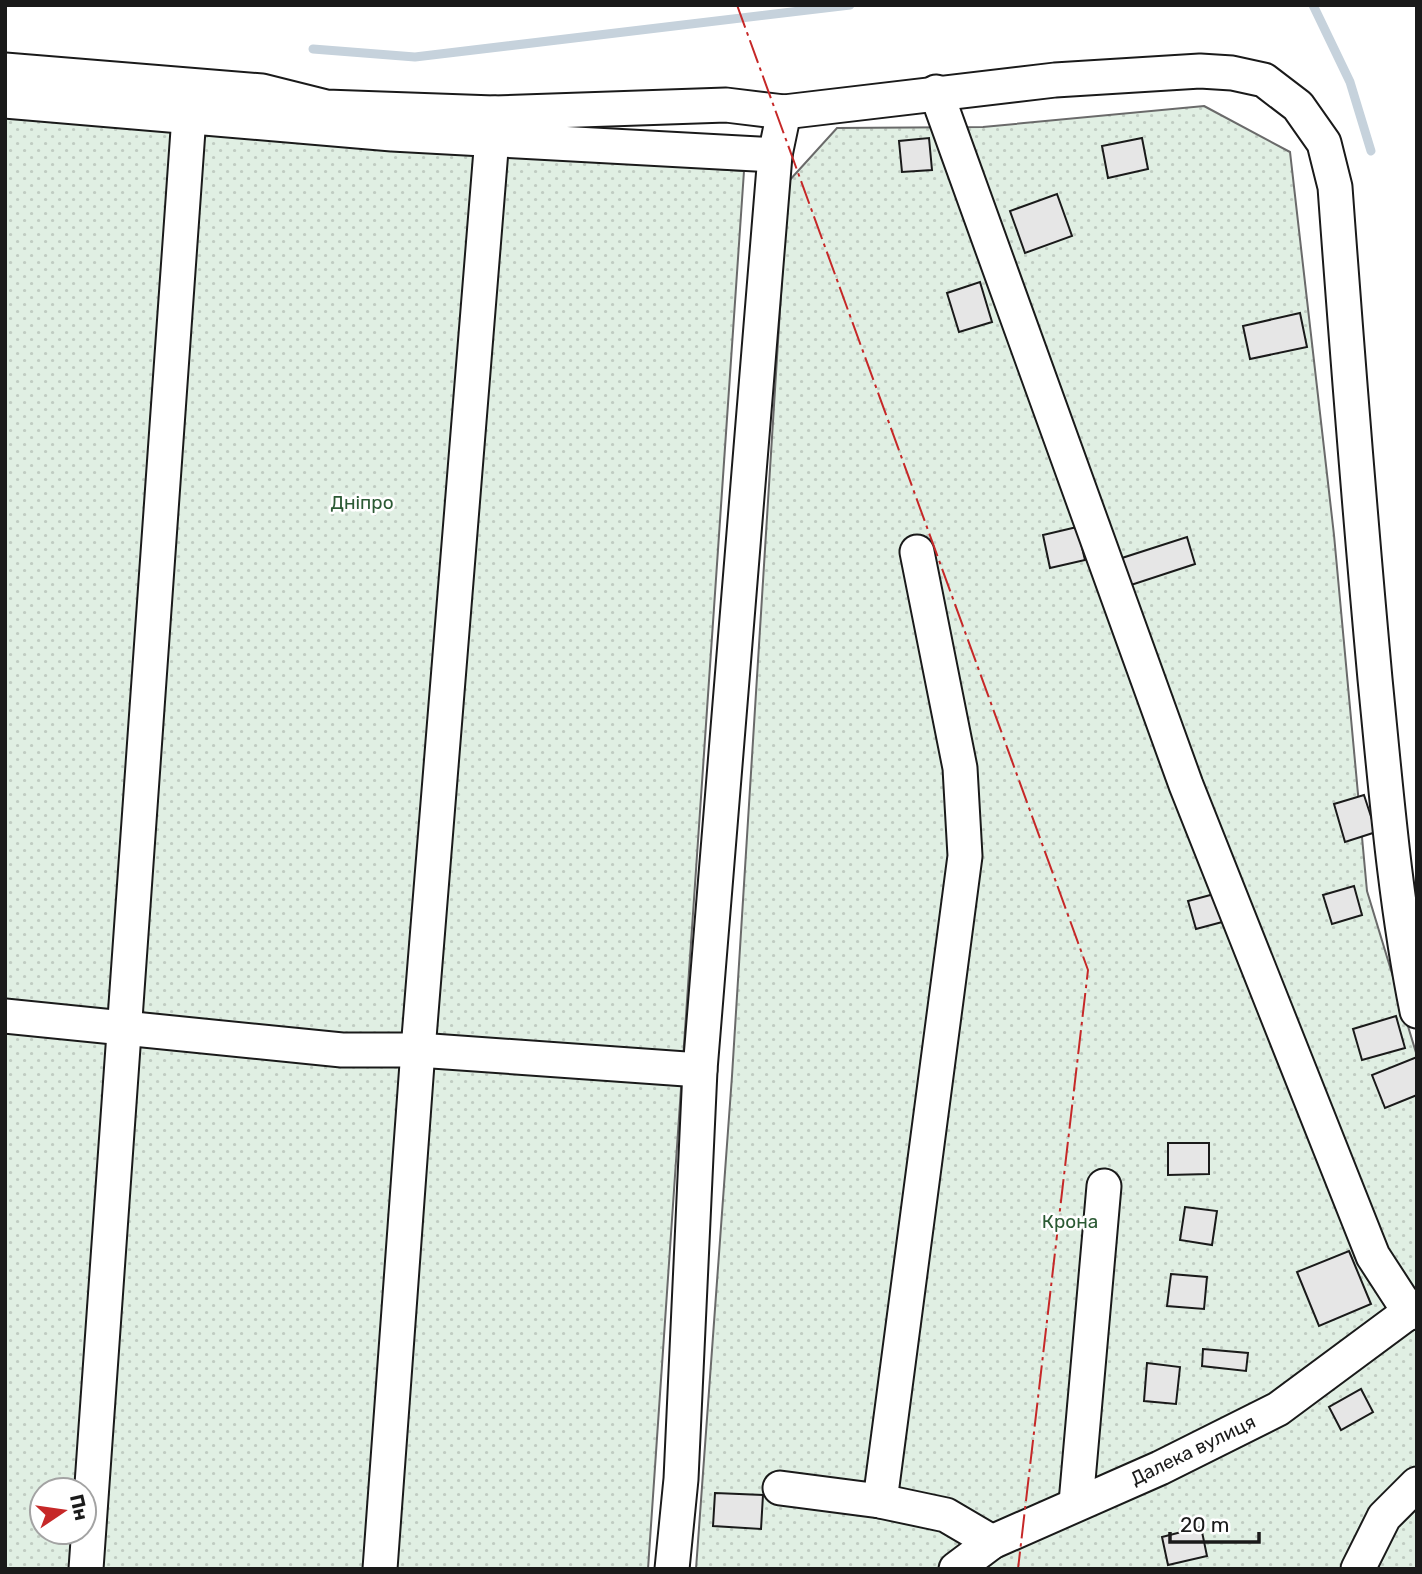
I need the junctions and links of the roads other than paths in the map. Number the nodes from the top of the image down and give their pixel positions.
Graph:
1 (5, 70) edge
2 (936, 92) junction
3 (5, 101) edge
4 (326, 107) junction
5 (784, 111) junction
6 (188, 116) junction
7 (297, 126) junction
8 (492, 126) junction
9 (775, 155) junction
10 (917, 552) dead end
11 (1417, 1011) edge
12 (5, 1016) edge
13 (126, 1031) junction
14 (418, 1050) junction
15 (700, 1070) junction
16 (1104, 1186) dead end
17 (1413, 1309) edge
18 (1417, 1484) edge
19 (780, 1488) dead end
20 (880, 1501) junction
21 (1076, 1503) junction
22 (992, 1542) junction
23 (86, 1569) edge
24 (380, 1569) edge
25 (672, 1569) edge
26 (956, 1569) edge
27 (1358, 1569) edge

1 - 4 street
2 - 5 street
2 - 11 street
2 - 17 street
3 - 6 street
4 - 7 street
4 - 8 street
5 - 8 street
5 - 9 street
6 - 7 street
6 - 13 street
7 - 8 street
8 - 9 street
8 - 14 street
9 - 15 street
10 - 20 street
12 - 13 street
13 - 14 street
13 - 23 street
14 - 15 street
14 - 24 street
15 - 25 street
16 - 21 street
17 - 21 street, Далека вулиця
18 - 27 street
19 - 20 street
20 - 22 street
21 - 22 street, Далека вулиця
22 - 26 street, Далека вулиця

